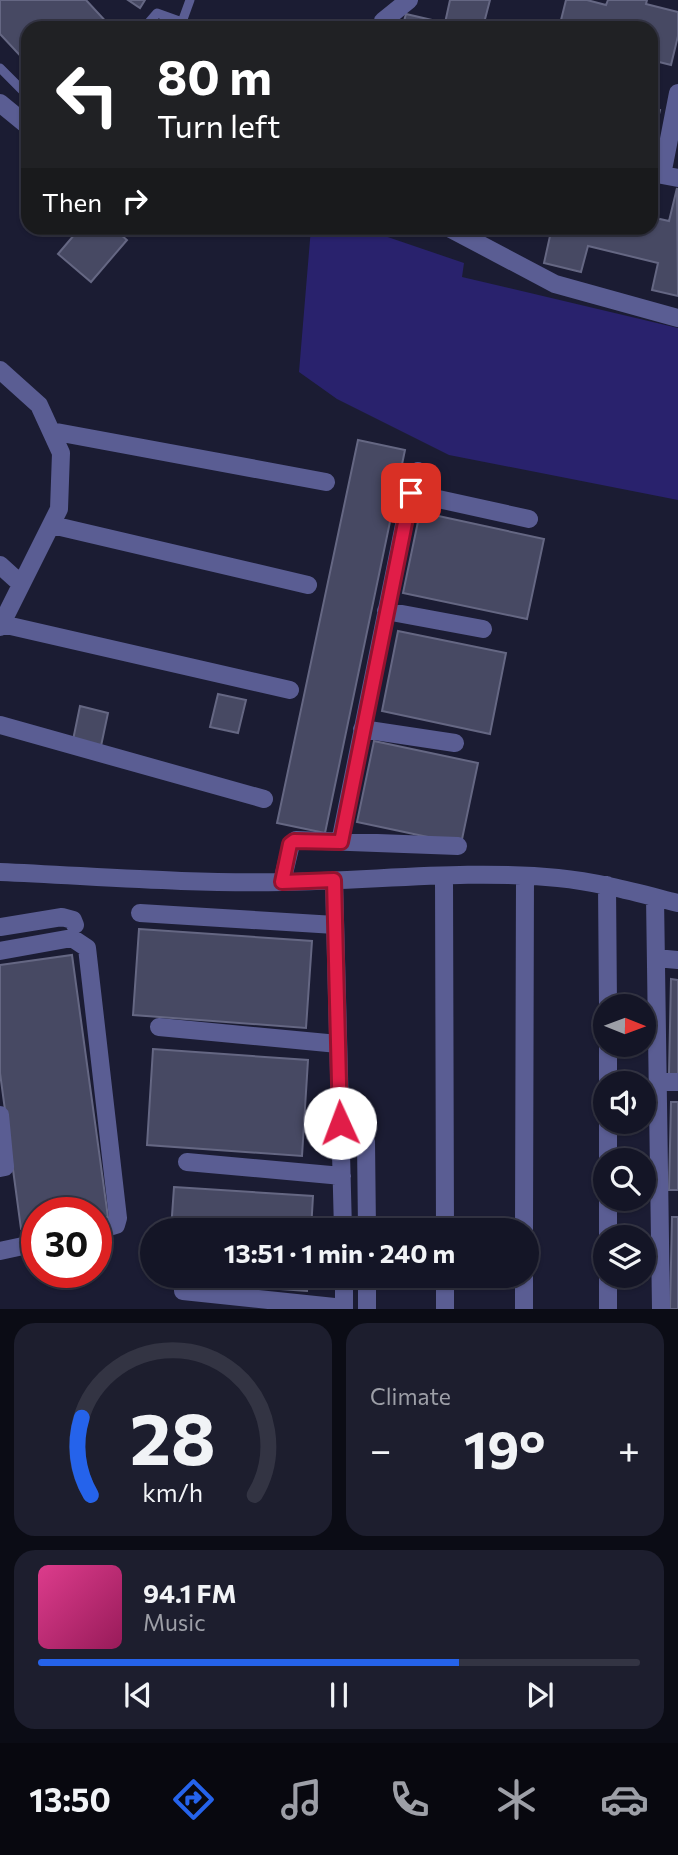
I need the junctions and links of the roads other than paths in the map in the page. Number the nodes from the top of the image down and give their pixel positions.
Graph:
1 (190, 0) edge
2 (409, 0) edge
3 (150, 21) edge
4 (180, 21) edge
5 (183, 21) edge
6 (383, 21) edge
7 (0, 68) edge
8 (21, 89) edge
9 (678, 93) edge
10 (0, 103) edge
11 (21, 120) edge
12 (678, 178) edge
13 (462, 235) edge
14 (678, 318) edge
15 (0, 370) edge
16 (51, 431) junction
17 (418, 471) dead end
18 (326, 482) dead end
19 (411, 493) junction
20 (529, 519) dead end
21 (52, 525) junction
22 (0, 565) edge
23 (21, 584) junction
24 (308, 585) dead end
25 (386, 611) junction
26 (1, 625) edge
27 (482, 629) dead end
28 (290, 690) dead end
29 (0, 725) edge
30 (362, 729) junction
31 (455, 743) dead end
32 (264, 799) dead end
33 (341, 842) junction
34 (458, 846) dead end
35 (0, 872) edge
36 (444, 876) junction
37 (525, 876) junction
38 (334, 880) junction
39 (282, 882) junction
40 (607, 885) junction
41 (655, 897) junction
42 (678, 903) edge
43 (139, 913) dead end
44 (75, 925) dead end
45 (335, 925) junction
46 (0, 928) edge
47 (0, 951) edge
48 (656, 958) junction
49 (678, 960) edge
50 (608, 994) edge
51 (159, 1027) dead end
52 (338, 1044) junction
53 (659, 1082) junction
54 (678, 1082) edge
55 (0, 1115) edge
56 (366, 1141) dead end
57 (187, 1162) dead end
58 (0, 1168) edge
59 (342, 1176) junction
60 (669, 1203) edge
61 (343, 1218) edge
62 (367, 1218) edge
63 (445, 1218) edge
64 (524, 1218) edge
65 (112, 1226) edge
66 (21, 1246) edge
67 (0, 1251) edge
68 (344, 1288) edge
69 (367, 1288) edge
70 (445, 1288) edge
71 (524, 1288) edge
72 (608, 1288) edge
73 (183, 1291) dead end
74 (344, 1308) edge
75 (367, 1309) edge
76 (445, 1309) edge
77 (524, 1309) edge
78 (608, 1309) edge
79 (661, 1309) edge

1 - 5 lane
2 - 6 street
3 - 4 lane
7 - 8 lane
9 - 12 street
10 - 11 street
13 - 14 street
15 - 16 street
16 - 18 street
16 - 21 street
17 - 19 street
19 - 20 street
19 - 25 street
21 - 23 street
21 - 24 street
22 - 23 street
23 - 26 street
25 - 27 street
25 - 30 street
26 - 28 street
29 - 32 street
30 - 31 street
30 - 33 street
33 - 34 street
33 - 39 street
35 - 39 street
36 - 37 street
36 - 38 street
36 - 63 street
37 - 40 street
37 - 64 street
38 - 39 street
38 - 45 street
40 - 41 street
40 - 50 street
41 - 42 street
41 - 48 street
43 - 45 street
44 - 46 street
45 - 52 street
47 - 65 street
48 - 49 street
48 - 53 street
51 - 52 street
52 - 59 street
53 - 54 street
53 - 60 street
55 - 58 street
56 - 62 street
57 - 59 street
59 - 61 street
60 - 79 street
66 - 67 street
68 - 74 street
69 - 75 street
70 - 76 street
71 - 77 street
72 - 78 street
73 - 74 street

